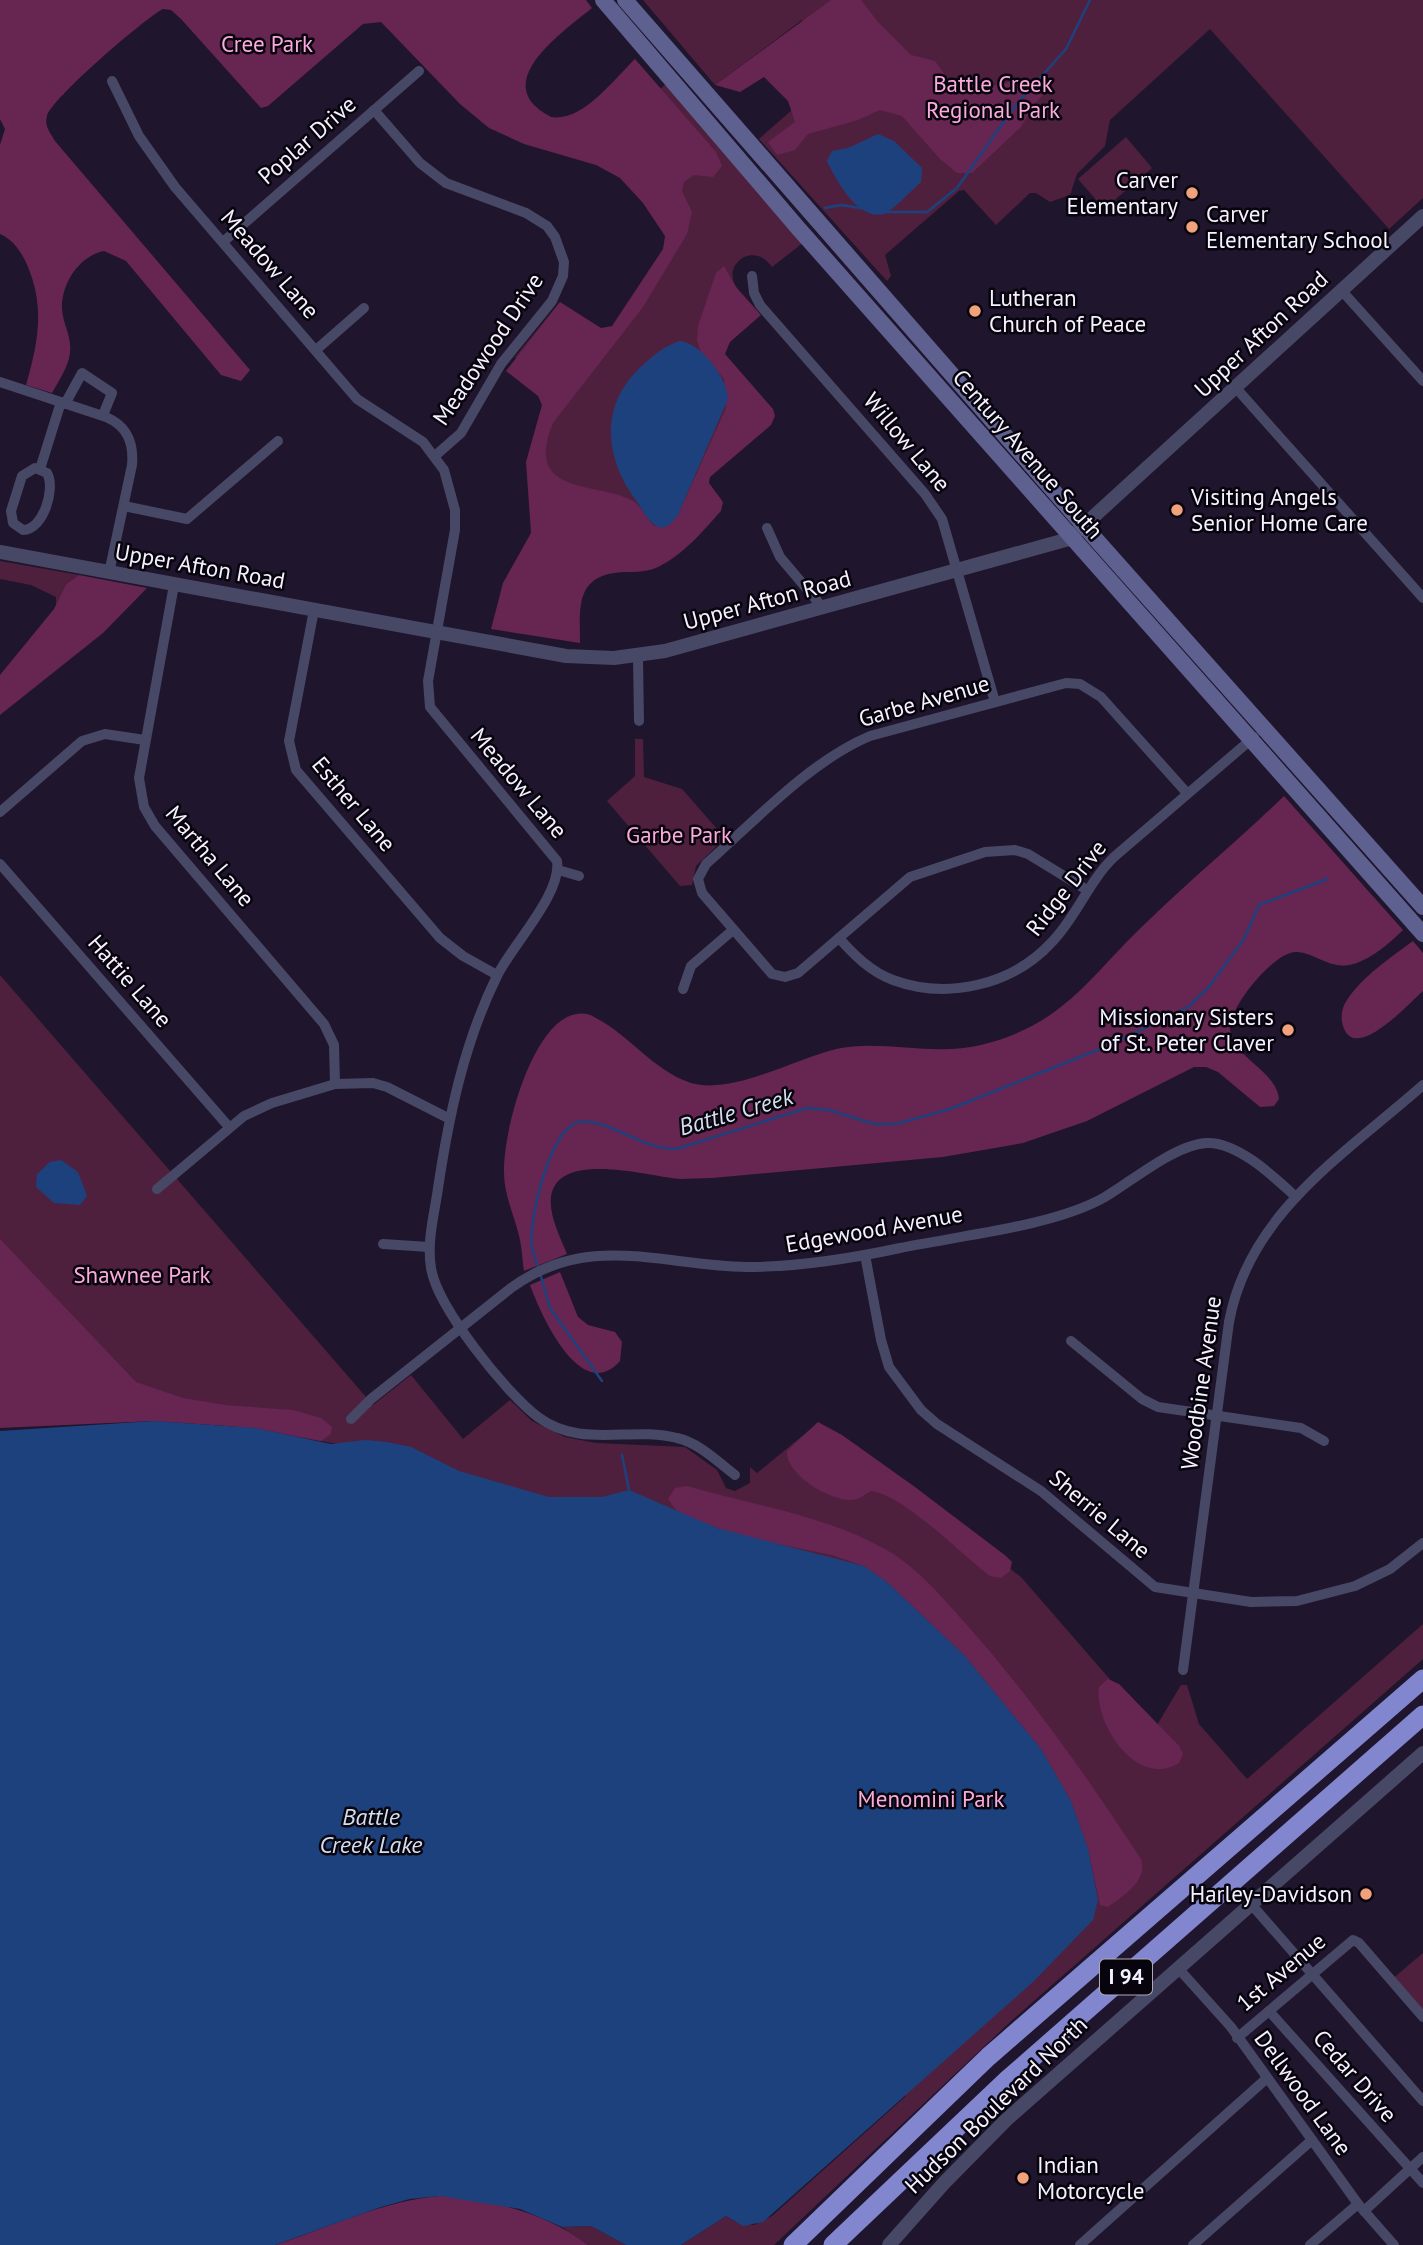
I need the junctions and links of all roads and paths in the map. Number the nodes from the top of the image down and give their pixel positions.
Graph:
1 (603, 0) edge
2 (625, 0) edge
3 (419, 71) dead end
4 (112, 81) dead end
5 (374, 110) junction
6 (1423, 216) edge
7 (223, 242) junction
8 (752, 276) dead end
9 (1342, 291) junction
10 (364, 308) dead end
11 (316, 350) junction
12 (0, 382) edge
13 (1423, 382) edge
14 (1237, 388) junction
15 (63, 403) junction
16 (103, 415) junction
17 (278, 441) dead end
18 (436, 455) junction
19 (40, 469) junction
20 (124, 506) junction
21 (1085, 527) junction
22 (767, 528) dead end
23 (1071, 538) junction
24 (0, 552) edge
25 (959, 571) junction
26 (109, 573) junction
27 (174, 585) junction
28 (1423, 598) edge
29 (823, 608) junction
30 (314, 610) junction
31 (437, 633) junction
32 (638, 657) junction
33 (995, 702) junction
34 (639, 721) dead end
35 (1264, 729) junction
36 (145, 740) junction
37 (1251, 740) junction
38 (1186, 792) junction
39 (0, 812) edge
40 (0, 864) edge
41 (558, 870) junction
42 (579, 876) dead end
43 (1087, 890) junction
44 (1423, 907) edge
45 (733, 930) junction
46 (1423, 934) edge
47 (839, 938) junction
48 (497, 975) junction
49 (683, 989) dead end
50 (335, 1084) junction
51 (1423, 1085) edge
52 (448, 1118) junction
53 (229, 1127) junction
54 (157, 1189) dead end
55 (1296, 1196) junction
56 (383, 1244) dead end
57 (429, 1247) junction
58 (865, 1255) junction
59 (461, 1327) junction
60 (1071, 1341) dead end
61 (1217, 1418) junction
62 (351, 1419) dead end
63 (1324, 1441) dead end
64 (734, 1475) dead end
65 (1423, 1543) edge
66 (1194, 1594) junction
67 (1183, 1670) dead end
68 (1423, 1679) edge
69 (1423, 1715) edge
70 (1423, 1753) edge
71 (1251, 1904) junction
72 (1178, 1968) junction
73 (1312, 1974) junction
74 (1269, 2011) junction
75 (1423, 2017) edge
76 (1237, 2038) junction
77 (1266, 2079) junction
78 (1423, 2101) edge
79 (1312, 2140) junction
80 (1423, 2157) edge
81 (1409, 2170) junction
82 (1423, 2183) edge
83 (1361, 2207) junction
84 (793, 2245) edge
85 (834, 2245) edge
86 (889, 2245) edge
87 (1080, 2245) edge
88 (1193, 2245) edge
89 (1310, 2245) edge
90 (1394, 2245) edge

1 - 23 main road, Century Avenue South
2 - 21 main road, Century Avenue South
3 - 5 street, Poplar Drive
4 - 7 street, Meadow Lane
5 - 7 street, Poplar Drive
5 - 18 street, Meadowood Drive
6 - 9 street, Upper Afton Road
7 - 11 street, Meadow Lane
8 - 25 street, Willow Lane
9 - 13 street
9 - 14 street, Upper Afton Road
10 - 11 street
11 - 18 street, Meadow Lane
12 - 15 street
14 - 21 street, Upper Afton Road
14 - 28 street
15 - 16 street
15 - 16 street
15 - 19 street
16 - 20 street
17 - 20 street
18 - 31 street, Meadow Lane
19 - 19 street
20 - 26 street
21 - 23 street, Upper Afton Road
21 - 35 main road, Century Avenue South
22 - 29 street
23 - 25 street, Upper Afton Road
23 - 37 main road, Century Avenue South
24 - 26 street, Upper Afton Road
25 - 29 street, Upper Afton Road
25 - 33 street, Willow Lane
26 - 27 street, Upper Afton Road
27 - 30 street, Upper Afton Road
27 - 36 street, Martha Lane
29 - 32 street, Upper Afton Road
30 - 31 street, Upper Afton Road
30 - 48 street, Esther Lane
31 - 32 street, Upper Afton Road
31 - 41 street, Meadow Lane
32 - 34 street
33 - 38 street, Garbe Avenue
33 - 45 street, Garbe Avenue
35 - 37 street, Ridge Drive
35 - 44 main road, Century Avenue South
36 - 39 street
36 - 50 street, Martha Lane
37 - 38 street, Ridge Drive
37 - 46 main road, Century Avenue South
38 - 43 street, Ridge Drive
40 - 53 street, Hattie Lane
41 - 42 street
41 - 48 street, Meadow Lane
43 - 47 street, Garbe Avenue
43 - 47 street, Ridge Drive
45 - 47 street, Garbe Avenue
45 - 49 street
48 - 52 street, Meadow Lane
50 - 52 street
50 - 53 street
51 - 55 street, Woodbine Avenue
52 - 57 street, Meadow Lane
53 - 54 street
55 - 58 street, Edgewood Avenue
55 - 61 street, Woodbine Avenue
56 - 57 street
57 - 59 street, Meadow Lane
58 - 59 street, Edgewood Avenue
58 - 66 street, Sherrie Lane
59 - 62 street, Edgewood Avenue
59 - 64 street, Meadow Lane
60 - 61 street
61 - 63 street
61 - 66 street, Woodbine Avenue
65 - 66 street, Sherrie Lane
66 - 67 street, Woodbine Avenue
68 - 84 highway, I 94
69 - 85 highway, I 94
70 - 71 street, Hudson Boulevard North
71 - 72 street, Hudson Boulevard North
71 - 73 street
72 - 76 street, Dellwood Lane
72 - 86 street, Hudson Boulevard North
73 - 74 street, 1st Avenue
73 - 75 street, 1st Avenue
73 - 78 street
74 - 76 street, 1st Avenue
74 - 81 street, Cedar Drive
76 - 77 street, Dellwood Lane
77 - 79 street, Dellwood Lane
77 - 87 street
79 - 83 street, Dellwood Lane
79 - 88 street
80 - 81 street
81 - 82 street, Cedar Drive
81 - 83 street
83 - 89 street
83 - 90 street, Dellwood Lane

